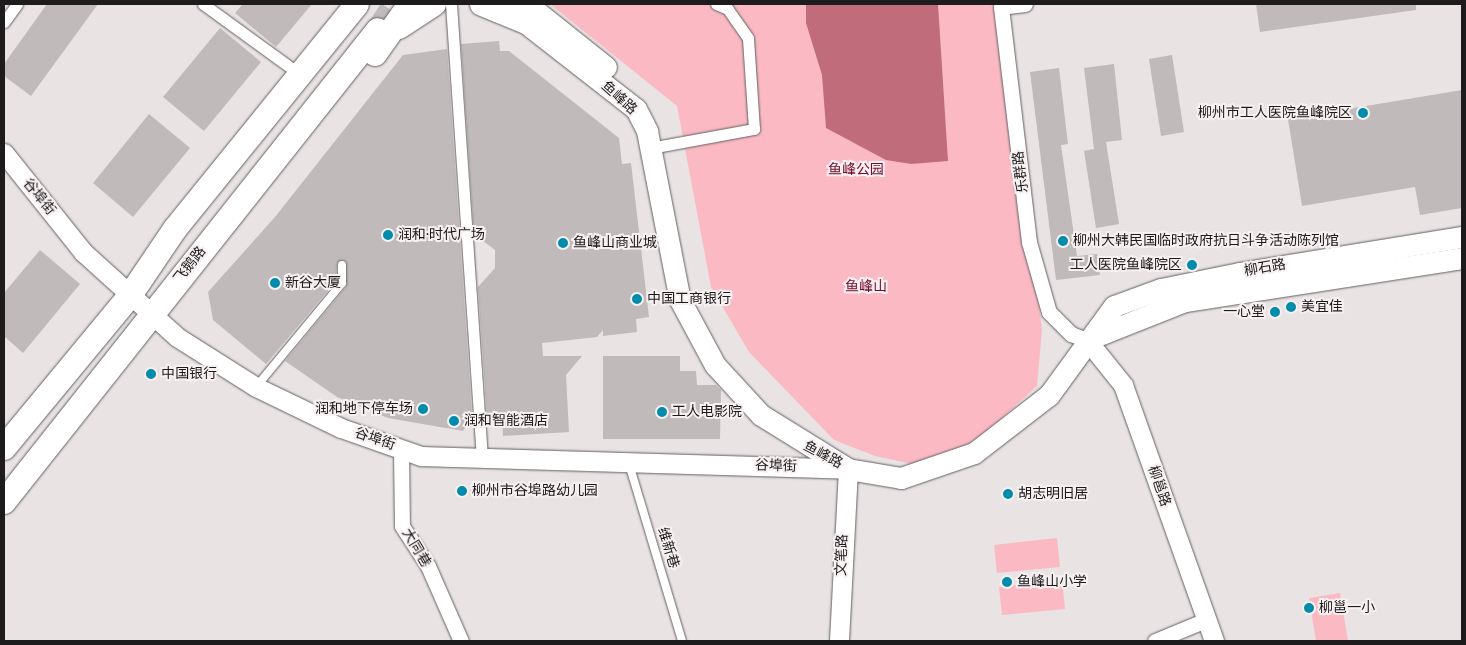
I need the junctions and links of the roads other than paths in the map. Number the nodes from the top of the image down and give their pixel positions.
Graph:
1 (17, 4) edge
2 (203, 4) edge
3 (357, 4) edge
4 (410, 4) edge
5 (434, 4) edge
6 (451, 4) edge
7 (482, 4) edge
8 (501, 4) edge
9 (716, 4) edge
10 (1025, 4) edge
11 (1001, 5) edge
12 (529, 10) edge
13 (4, 22) edge
14 (387, 29) junction
15 (292, 68) dead end
16 (655, 147) junction
17 (4, 154) edge
18 (1462, 237) edge
19 (1462, 258) edge
20 (342, 265) dead end
21 (129, 296) junction
22 (151, 314) junction
23 (1086, 340) junction
24 (256, 387) junction
25 (4, 448) edge
26 (401, 448) junction
27 (482, 459) junction
28 (628, 463) junction
29 (848, 469) junction
30 (4, 502) edge
31 (1206, 620) junction
32 (462, 639) edge
33 (682, 641) edge
34 (839, 641) edge
35 (1155, 641) edge
36 (1214, 641) edge

1 - 13 street
2 - 15 street
3 - 21 main road
4 - 14 main road
5 - 14 main road
6 - 27 street
7 - 12 main road
8 - 12 main road, 鱼峰路
9 - 16 street
10 - 11 street, 乐群路
11 - 23 street, 乐群路
12 - 16 main road, 鱼峰路
14 - 22 main road
16 - 29 main road, 鱼峰路
17 - 21 street, 谷埠街
18 - 23 main road, 柳石路
19 - 23 main road, 柳石路
20 - 24 lane
21 - 22 street, 谷埠街
21 - 25 main road
22 - 24 street, 谷埠街
22 - 30 main road
23 - 29 main road, 柳石路
23 - 31 street, 柳邕路
24 - 26 street, 谷埠街
26 - 27 street, 谷埠街
26 - 32 street, 大同巷
27 - 28 street, 谷埠街
28 - 29 street, 谷埠街
28 - 33 lane, 维新巷
29 - 34 street, 文笔路
31 - 35 street
31 - 36 street, 柳邕路

